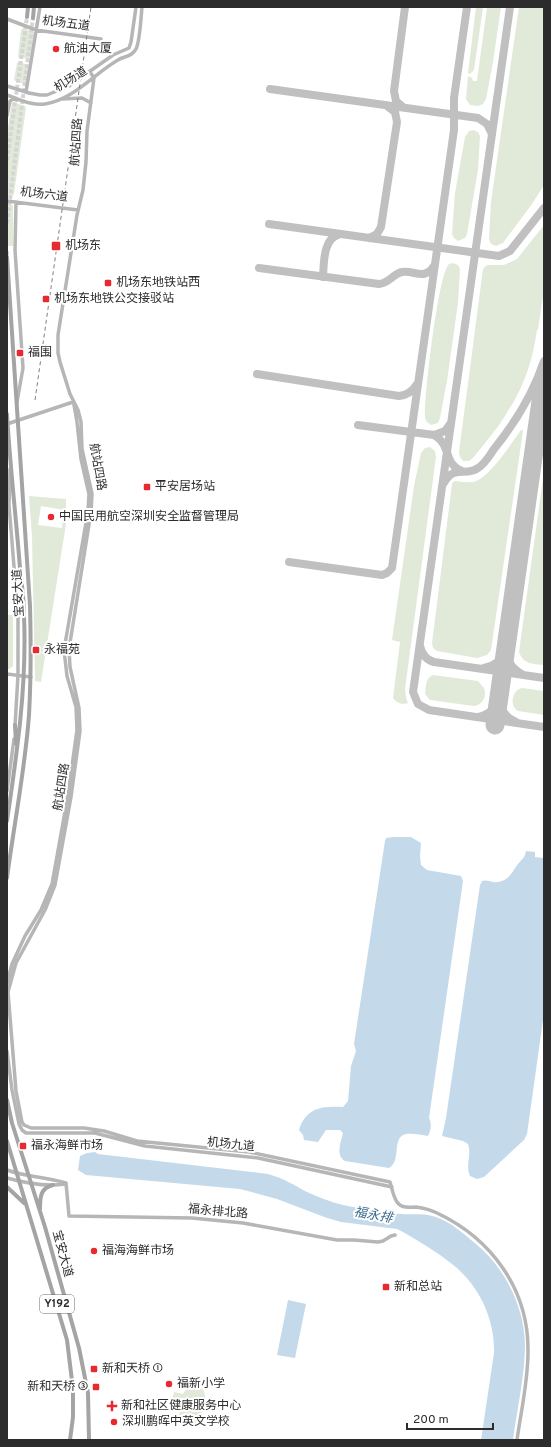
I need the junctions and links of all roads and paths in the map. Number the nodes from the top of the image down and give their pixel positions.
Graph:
1 (28, 7) edge
2 (34, 7) edge
3 (40, 7) edge
4 (136, 7) edge
5 (142, 7) edge
6 (26, 17) tunnel mouth
7 (33, 18) tunnel mouth
8 (7, 19) edge
9 (36, 30) junction
10 (101, 39) dead end
11 (90, 72) junction
12 (94, 78) junction
13 (7, 86) edge
14 (26, 92) junction
15 (7, 95) edge
16 (61, 99) junction
17 (91, 103) junction
18 (35, 104) junction
19 (7, 116) edge
20 (7, 201) edge
21 (16, 202) junction
22 (78, 210) junction
23 (7, 257) edge
24 (73, 402) junction
25 (17, 405) junction
26 (7, 414) edge
27 (18, 420) junction
28 (7, 424) edge
29 (10, 460) junction
30 (7, 675) edge
31 (18, 676) junction
32 (24, 677) junction
33 (31, 677) junction
34 (15, 725) junction
35 (16, 757) junction
36 (8, 785) edge
37 (7, 790) edge
38 (7, 821) edge
39 (7, 878) edge
40 (7, 983) edge
41 (7, 1050) edge
42 (7, 1100) edge
43 (66, 1130) junction
44 (7, 1141) edge
45 (7, 1170) edge
46 (16, 1173) junction
47 (28, 1176) junction
48 (7, 1178) edge
49 (18, 1181) junction
50 (31, 1183) junction
51 (66, 1183) junction
52 (53, 1185) junction
53 (7, 1187) edge
54 (392, 1188) junction
55 (26, 1204) junction
56 (40, 1214) junction
57 (395, 1235) dead end
58 (70, 1440) edge
59 (89, 1440) edge
60 (517, 1440) edge

1 - 6 main road
2 - 7 main road
3 - 9 main road
4 - 11 main road, 机场道
5 - 12 main road, 机场道
8 - 9 main road, 机场五道
9 - 10 main road, 机场五道
9 - 14 main road
11 - 12 main road
11 - 14 main road, 机场道
12 - 16 main road, 机场道
12 - 17 main road, 航站四路
13 - 14 main road, 机场道
15 - 18 main road, 机场道
16 - 17 main road
16 - 18 main road, 机场道
17 - 22 main road, 航站四路
18 - 19 main road
20 - 21 main road, 机场六道
21 - 22 main road, 机场六道
21 - 25 main road
22 - 24 main road, 航站四路
23 - 25 main road, 宝安大道
24 - 27 main road
24 - 40 main road, 航站四路
24 - 43 main road, 航站四路
25 - 27 main road, 宝安大道
26 - 28 main road, 宝安大道
27 - 28 main road
27 - 33 main road, 宝安大道
28 - 29 main road, 宝安大道
29 - 31 main road
29 - 32 main road, 宝安大道
30 - 31 main road
31 - 32 main road
31 - 34 main road
32 - 33 main road
32 - 35 main road, 宝安大道
33 - 39 main road, 宝安大道
34 - 35 main road
34 - 36 main road
35 - 38 main road, 宝安大道
36 - 37 main road
41 - 43 main road
42 - 47 main road, 宝安大道
43 - 54 main road, 机场九道
43 - 54 main road, 机场九道
44 - 46 main road, 宝安大道
45 - 46 main road
46 - 47 main road
46 - 49 main road, 宝安大道 / Y192
47 - 50 main road, 宝安大道
47 - 51 main road
48 - 49 main road
49 - 50 main road
49 - 55 main road, 宝安大道 / Y192
50 - 52 main road
50 - 56 main road, 宝安大道 / Y192
51 - 52 main road
51 - 57 main road, 福永排北路
52 - 56 main road
53 - 55 main road
54 - 60 main road
55 - 58 main road, 宝安大道 / Y192
56 - 59 main road, 宝安大道 / Y192

